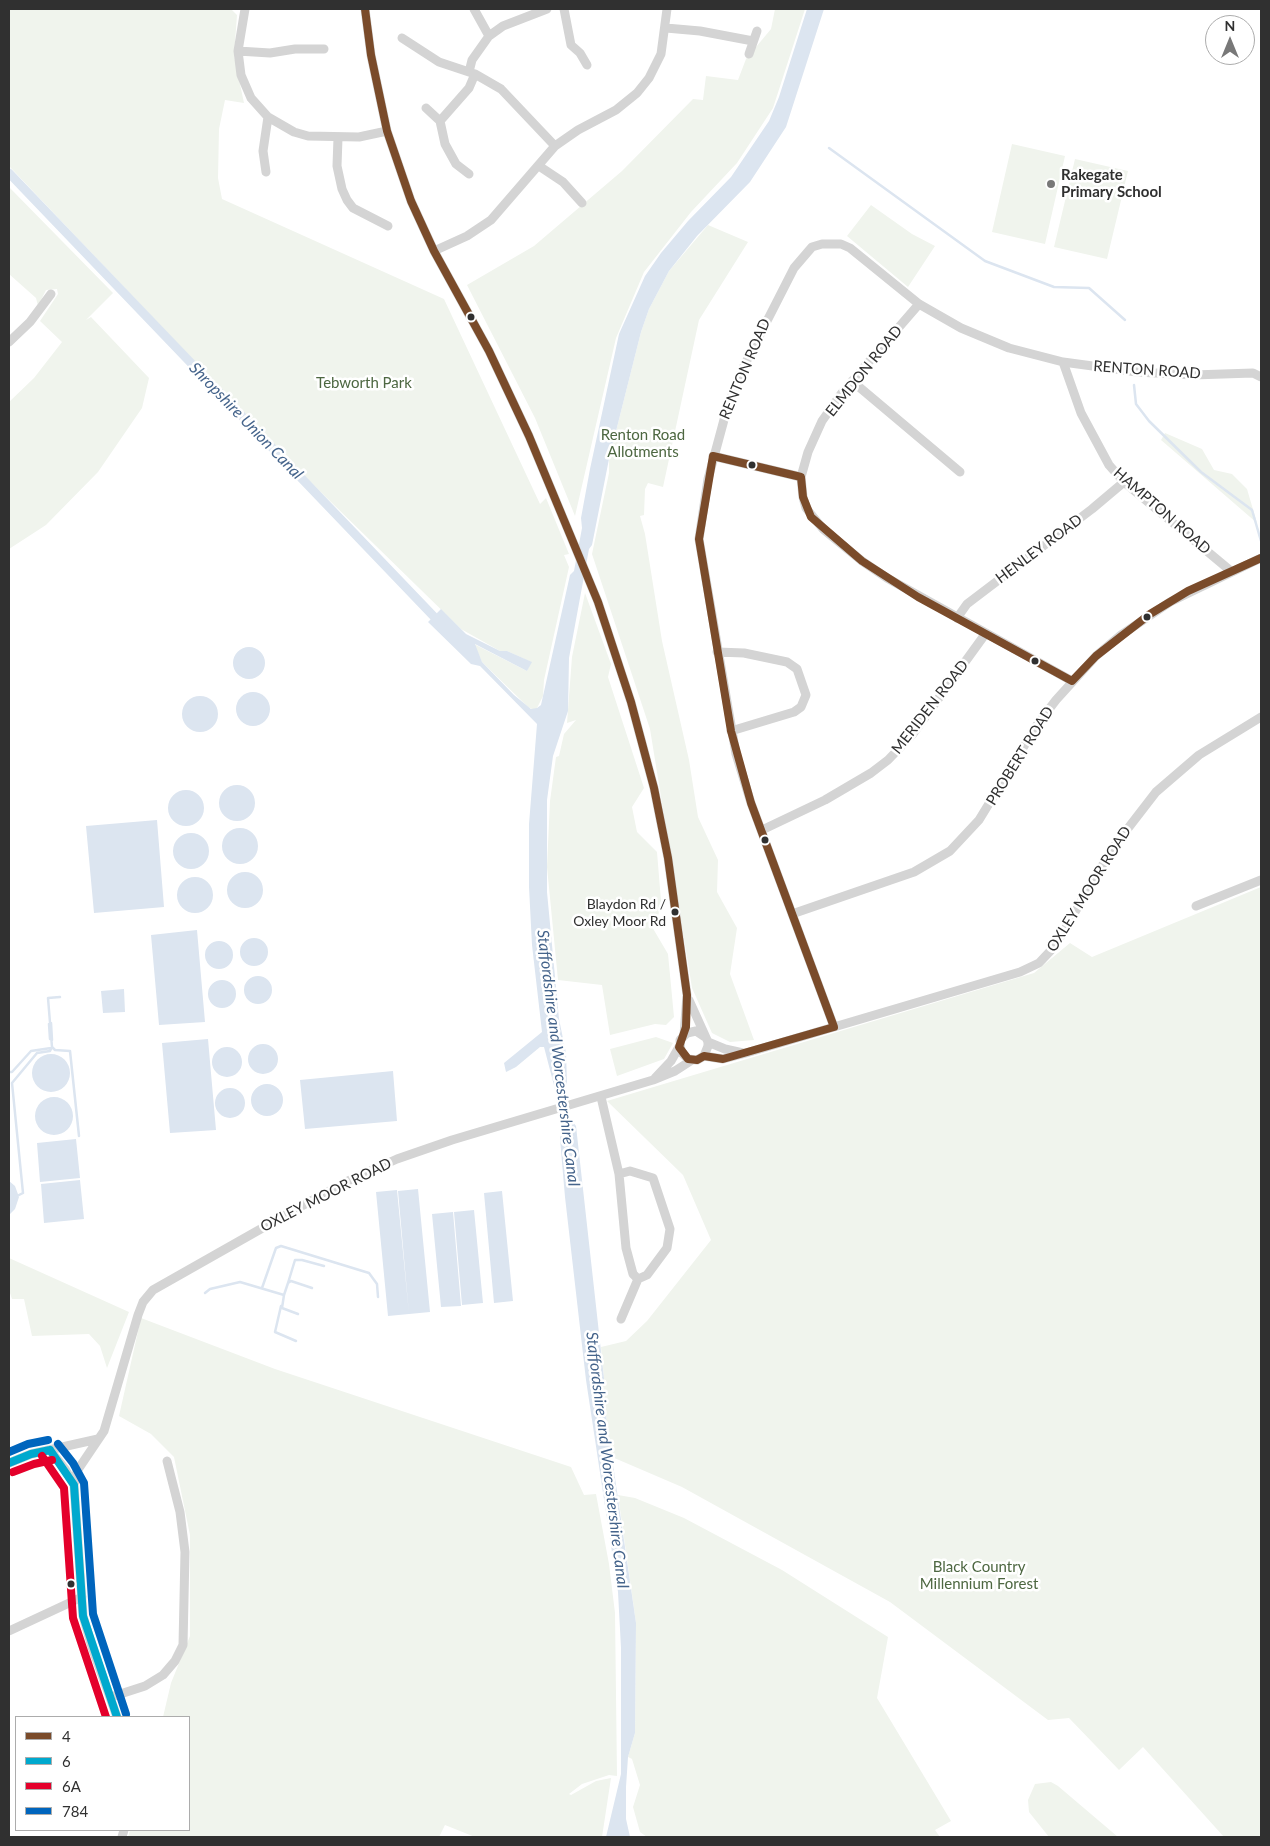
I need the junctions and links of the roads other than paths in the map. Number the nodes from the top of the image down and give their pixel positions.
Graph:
1 (245, 9) edge
2 (365, 9) edge
3 (474, 9) edge
4 (547, 9) edge
5 (564, 9) edge
6 (667, 9) edge
7 (666, 28) junction
8 (757, 31) dead end
9 (489, 36) junction
10 (402, 38) dead end
11 (753, 41) junction
12 (324, 49) dead end
13 (238, 51) junction
14 (749, 54) dead end
15 (587, 64) dead end
16 (472, 73) junction
17 (426, 108) dead end
18 (268, 117) junction
19 (440, 121) junction
20 (387, 131) junction
21 (338, 138) junction
22 (555, 146) junction
23 (539, 166) junction
24 (266, 172) dead end
25 (469, 174) dead end
26 (582, 203) dead end
27 (388, 226) dead end
28 (434, 251) junction
29 (51, 294) dead end
30 (919, 304) junction
31 (9, 342) edge
32 (1063, 362) junction
33 (1261, 378) edge
34 (852, 380) junction
35 (713, 456) junction
36 (960, 472) dead end
37 (801, 477) junction
38 (1124, 482) junction
39 (1261, 558) edge
40 (1232, 572) junction
41 (957, 618) junction
42 (986, 633) junction
43 (717, 652) junction
44 (1072, 681) junction
45 (1261, 717) edge
46 (731, 731) junction
47 (762, 830) junction
48 (1261, 880) edge
49 (1196, 906) dead end
50 (792, 914) junction
51 (688, 995) junction
52 (834, 1027) junction
53 (684, 1035) junction
54 (706, 1040) junction
55 (680, 1047) junction
56 (746, 1053) junction
57 (704, 1056) junction
58 (692, 1060) junction
59 (653, 1080) junction
60 (601, 1097) junction
61 (620, 1174) junction
62 (638, 1279) junction
63 (621, 1319) dead end
64 (98, 1439) junction
65 (50, 1450) junction
66 (167, 1461) dead end
67 (9, 1463) edge
68 (74, 1485) junction
69 (82, 1597) junction
70 (9, 1632) edge
71 (111, 1697) junction
72 (117, 1716) edge

1 - 13 street
2 - 20 street
3 - 9 street
4 - 9 street
5 - 15 street
6 - 7 street
7 - 11 street
7 - 22 street
8 - 11 street
9 - 16 street
10 - 16 street
11 - 14 street
12 - 13 street
13 - 18 street
16 - 19 street
16 - 22 street
17 - 19 street
18 - 21 street
18 - 24 street
19 - 25 street
20 - 21 street
20 - 28 street
21 - 27 street
22 - 23 street
23 - 26 street
23 - 28 street
28 - 51 street
29 - 31 street
30 - 32 street, RENTON ROAD
30 - 34 street, ELMDON ROAD
30 - 35 street, RENTON ROAD
32 - 33 street, RENTON ROAD
32 - 38 street, HAMPTON ROAD
34 - 36 street
34 - 37 street, ELMDON ROAD
35 - 37 street
35 - 43 street, RENTON ROAD
37 - 41 street, ELMDON ROAD
38 - 40 street, HAMPTON ROAD
38 - 41 street, HENLEY ROAD
39 - 40 street, PROBERT ROAD
40 - 44 street, PROBERT ROAD
41 - 42 street, ELMDON ROAD
42 - 44 street, ELMDON ROAD
42 - 47 street, MERIDEN ROAD
43 - 46 street, RENTON ROAD
43 - 46 street
44 - 50 street, PROBERT ROAD
45 - 52 street, OXLEY MOOR ROAD
46 - 47 street, RENTON ROAD
47 - 50 street, RENTON ROAD
48 - 49 street
50 - 52 street, RENTON ROAD
51 - 53 street
51 - 54 street
52 - 56 street, OXLEY MOOR ROAD
53 - 54 street
53 - 55 street
54 - 56 street, OXLEY MOOR ROAD
54 - 57 street
55 - 58 street
55 - 59 street, OXLEY MOOR ROAD
56 - 57 street, OXLEY MOOR ROAD
57 - 58 street
58 - 59 street, OXLEY MOOR ROAD
59 - 60 street, OXLEY MOOR ROAD
60 - 61 street
60 - 64 street, OXLEY MOOR ROAD
61 - 62 street
61 - 62 street
62 - 63 street
64 - 65 street
64 - 68 street, OXLEY MOOR ROAD
65 - 67 street
65 - 68 street
66 - 71 street
68 - 69 street
69 - 70 street
69 - 71 street
71 - 72 street

